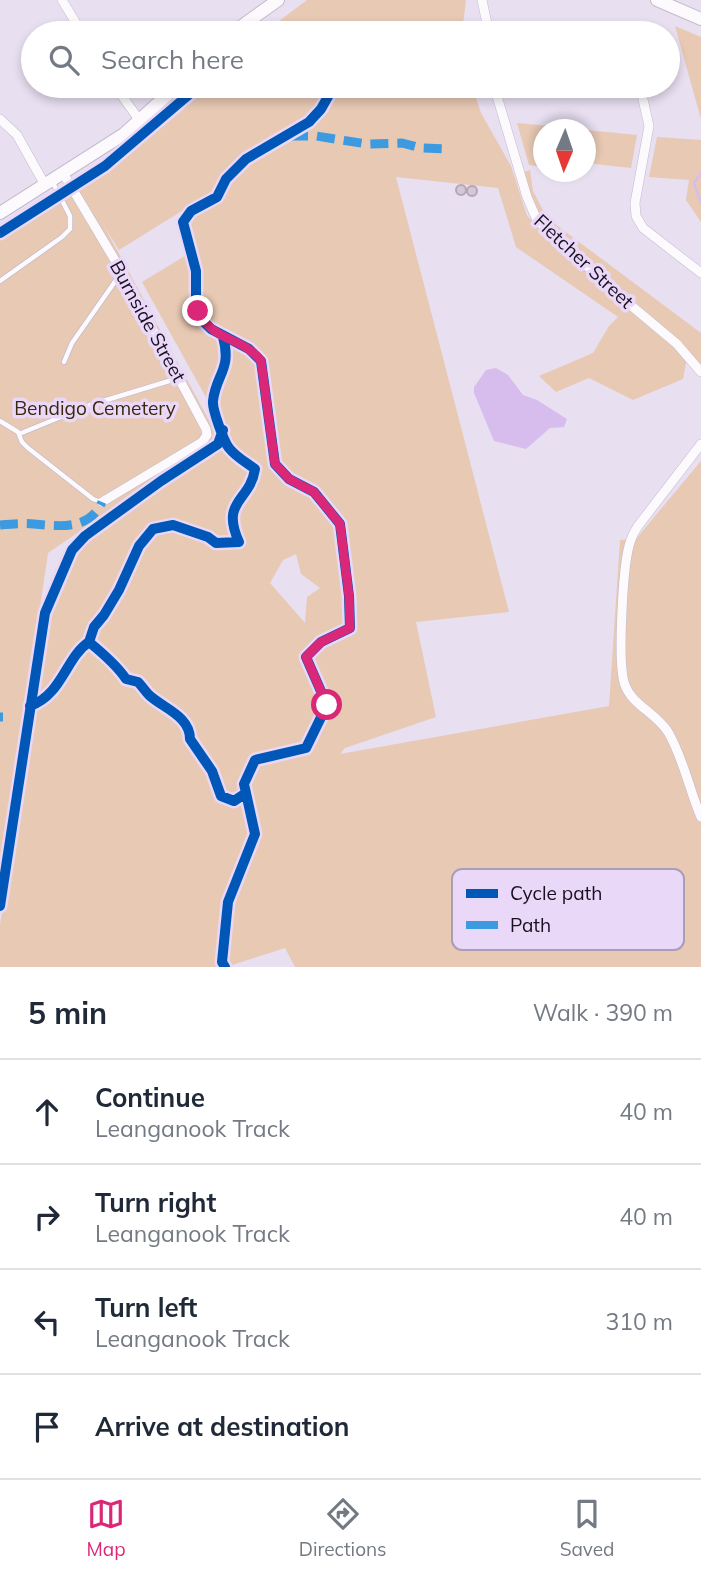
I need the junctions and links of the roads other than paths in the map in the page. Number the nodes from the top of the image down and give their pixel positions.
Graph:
1 (62, 0) edge
2 (278, 0) edge
3 (482, 0) edge
4 (657, 0) edge
5 (701, 19) edge
6 (75, 21) edge
7 (249, 21) edge
8 (486, 21) edge
9 (124, 98) edge
10 (164, 98) edge
11 (498, 98) edge
12 (643, 98) edge
13 (0, 119) edge
14 (140, 121) junction
15 (63, 173) junction
16 (48, 183) junction
17 (0, 213) edge
18 (122, 272) junction
19 (701, 273) edge
20 (0, 281) edge
21 (64, 362) dead end
22 (701, 372) edge
23 (180, 377) junction
24 (0, 421) edge
25 (19, 434) junction
26 (701, 444) edge
27 (102, 502) joint
28 (701, 817) edge

1 - 6 street
2 - 7 street
3 - 8 street
4 - 5 street
9 - 14 street
10 - 14 street
11 - 22 street, Fletcher Street
12 - 19 street
13 - 16 street
14 - 15 street
15 - 16 street
15 - 18 street, Burnside Street
16 - 17 street
16 - 20 lane
18 - 21 lane
18 - 23 street, Burnside Street
23 - 25 lane
23 - 27 street, Burnside Street
24 - 25 lane
25 - 27 lane
26 - 28 street

